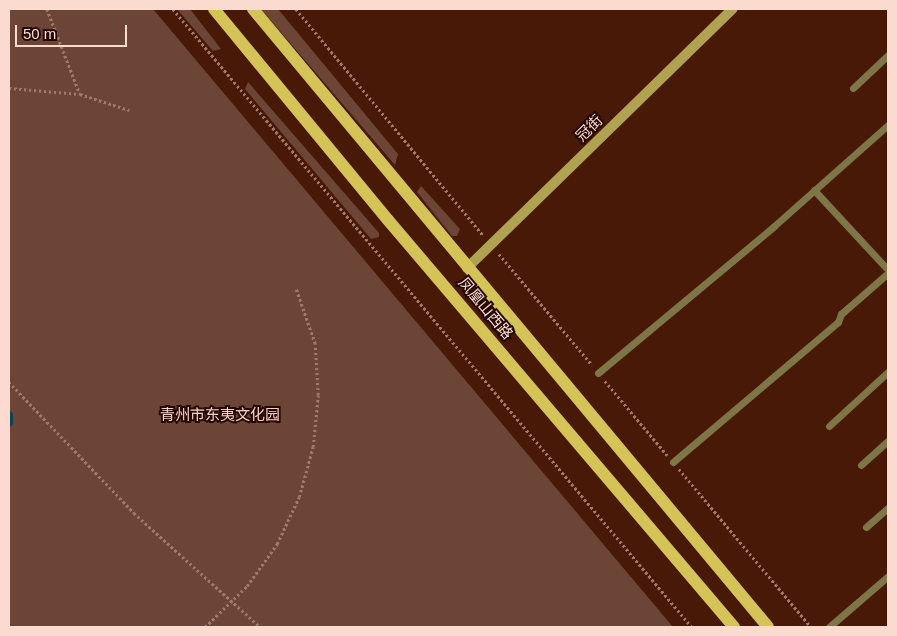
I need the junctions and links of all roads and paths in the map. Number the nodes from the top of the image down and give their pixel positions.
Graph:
1 (48, 9) edge
2 (173, 9) edge
3 (214, 9) edge
4 (253, 9) edge
5 (296, 9) edge
6 (732, 9) edge
7 (888, 55) edge
8 (9, 88) edge
9 (853, 88) dead end
10 (80, 94) junction
11 (129, 110) dead end
12 (888, 125) edge
13 (814, 190) junction
14 (491, 244) junction
15 (467, 268) junction
16 (888, 272) edge
17 (296, 289) dead end
18 (888, 372) edge
19 (598, 373) junction
20 (9, 382) edge
21 (829, 426) dead end
22 (888, 440) edge
23 (673, 462) junction
24 (861, 465) dead end
25 (888, 508) edge
26 (866, 527) dead end
27 (888, 576) edge
28 (233, 600) junction
29 (204, 627) edge
30 (260, 627) edge
31 (692, 627) edge
32 (734, 627) edge
33 (768, 627) edge
34 (811, 627) edge
35 (829, 627) edge

1 - 10 path
2 - 31 path
3 - 32 main road, 凤凰山西路
4 - 15 main road, 凤凰山西路
5 - 14 path
6 - 14 street, 冠街
7 - 9 lane
8 - 10 path
10 - 11 path
12 - 13 lane
13 - 16 lane
13 - 19 lane
14 - 15 street, 冠街
14 - 19 path
15 - 33 main road, 凤凰山西路
16 - 23 lane
17 - 28 path
18 - 21 lane
19 - 23 path
20 - 28 path
22 - 24 lane
23 - 34 path
25 - 26 lane
27 - 35 lane
28 - 29 path
28 - 30 path

